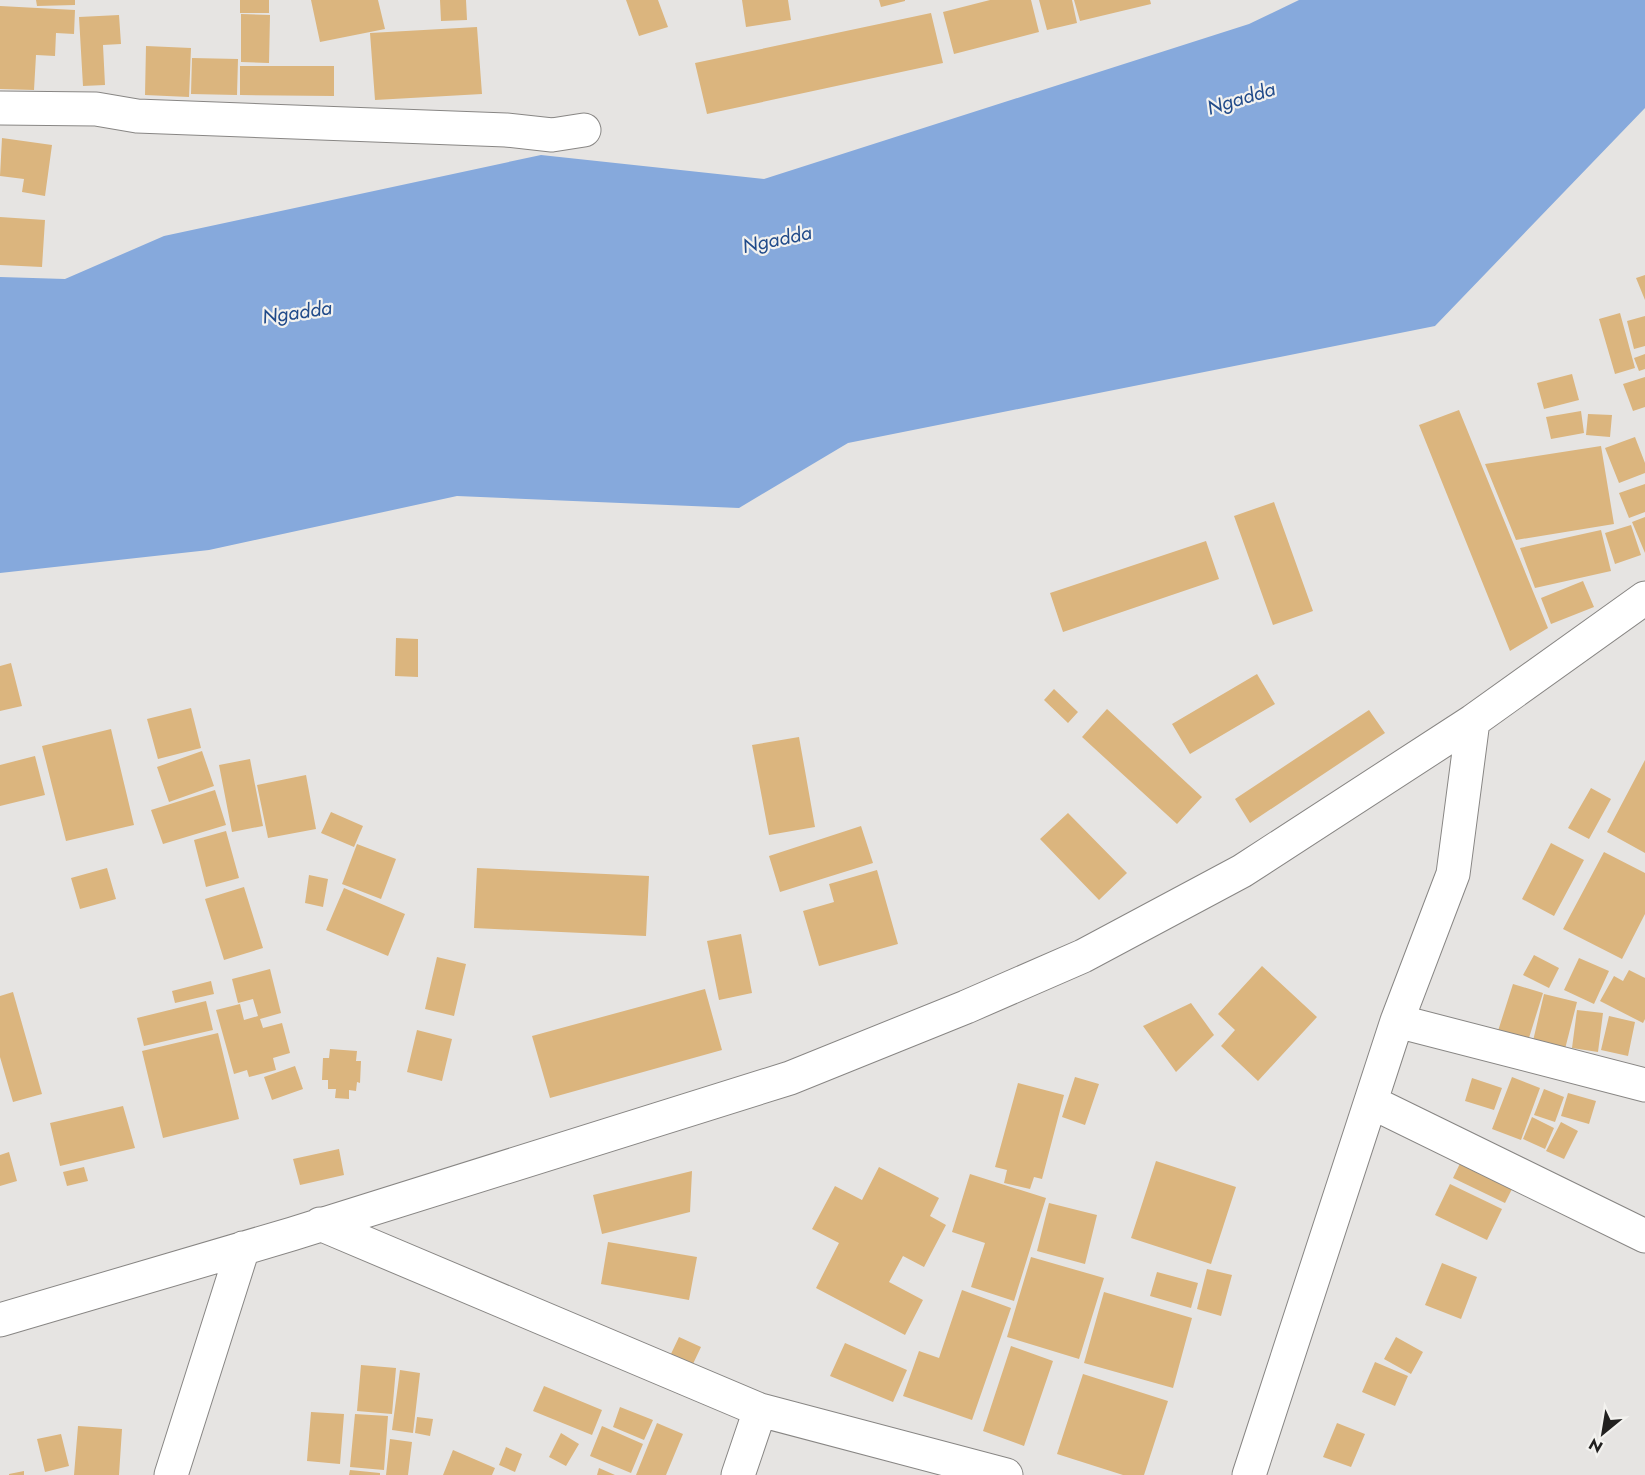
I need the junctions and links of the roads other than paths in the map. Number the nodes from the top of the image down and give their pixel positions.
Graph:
1 (0, 108) edge
2 (584, 130) dead end
3 (1645, 598) edge
4 (1473, 721) junction
5 (1397, 1022) junction
6 (1645, 1085) edge
7 (1371, 1102) junction
8 (320, 1224) junction
9 (1645, 1236) edge
10 (243, 1248) junction
11 (0, 1320) edge
12 (760, 1410) junction
13 (171, 1475) edge
14 (738, 1475) edge
15 (1006, 1475) edge
16 (1249, 1475) edge

1 - 2 street
3 - 4 street
4 - 5 street
4 - 8 street
5 - 6 street
5 - 7 street
7 - 9 street
7 - 16 street
8 - 10 street
8 - 12 street
10 - 11 street
10 - 13 street
12 - 14 street
12 - 15 street

